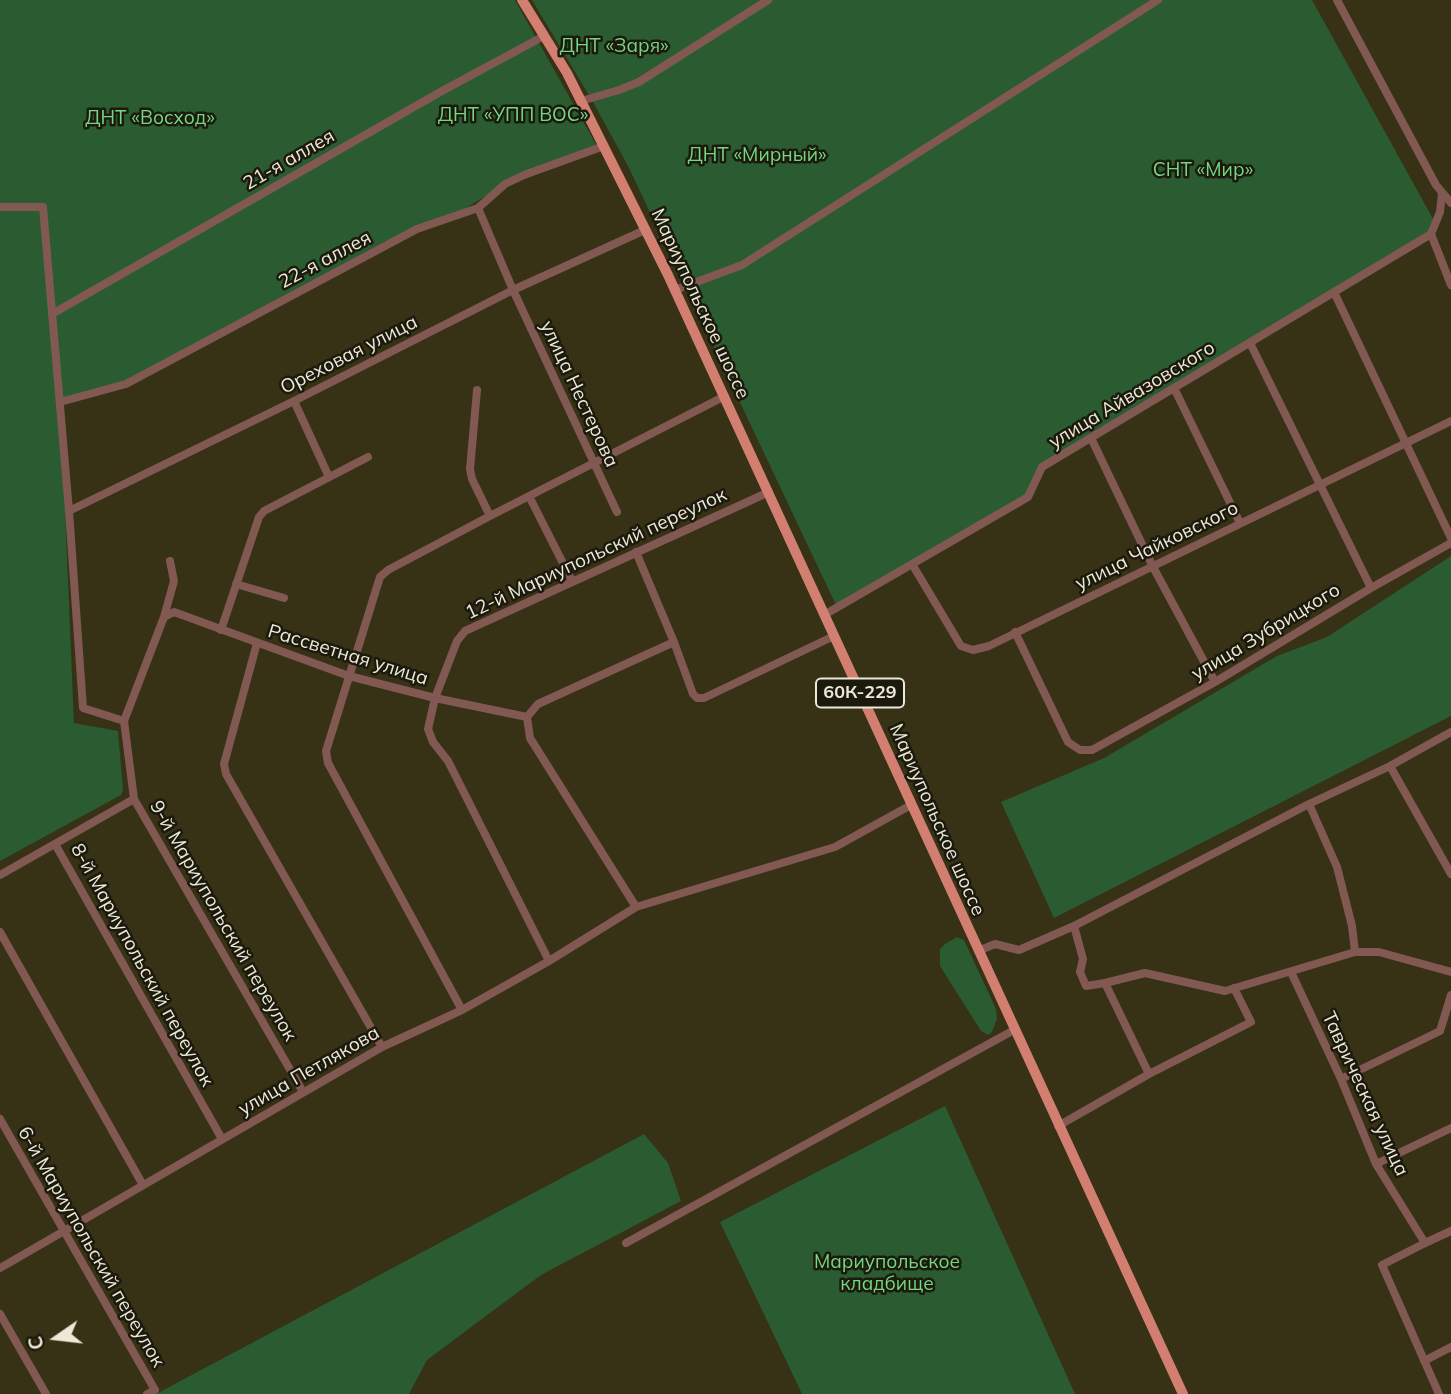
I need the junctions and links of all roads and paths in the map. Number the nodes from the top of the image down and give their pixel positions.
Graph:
1 (768, 0) edge
2 (1158, 0) edge
3 (1337, 0) edge
4 (524, 1) edge
5 (544, 36) junction
6 (581, 101) junction
7 (604, 146) junction
8 (1442, 193) junction
9 (1451, 203) edge
10 (0, 207) edge
11 (478, 208) junction
12 (645, 230) junction
13 (1431, 234) junction
14 (1451, 285) edge
15 (675, 289) junction
16 (513, 290) junction
17 (1334, 292) junction
18 (52, 314) junction
19 (1250, 343) junction
20 (1174, 388) junction
21 (477, 390) dead end
22 (725, 396) junction
23 (294, 401) junction
24 (60, 402) junction
25 (1451, 421) edge
26 (1091, 438) junction
27 (1405, 444) junction
28 (368, 457) dead end
29 (594, 463) junction
30 (329, 477) junction
31 (1320, 485) junction
32 (769, 492) junction
33 (529, 496) junction
34 (69, 511) junction
35 (617, 512) dead end
36 (490, 516) junction
37 (1240, 523) junction
38 (1451, 538) edge
39 (1451, 543) edge
40 (635, 552) junction
41 (170, 561) dead end
42 (912, 564) junction
43 (1152, 565) junction
44 (572, 580) junction
45 (236, 584) junction
46 (1371, 588) junction
47 (284, 598) dead end
48 (824, 615) junction
49 (164, 617) junction
50 (221, 629) junction
51 (1016, 632) junction
52 (834, 636) junction
53 (674, 642) junction
54 (257, 643) junction
55 (349, 676) junction
56 (1215, 682) junction
57 (435, 698) junction
58 (527, 717) junction
59 (124, 721) junction
60 (1451, 732) edge
61 (1390, 766) junction
62 (134, 799) junction
63 (1308, 804) junction
64 (911, 805) junction
65 (55, 844) junction
66 (1451, 874) edge
67 (0, 875) edge
68 (636, 907) junction
69 (1074, 926) junction
70 (0, 932) edge
71 (978, 951) junction
72 (1355, 952) junction
73 (549, 961) junction
74 (1291, 972) junction
75 (1451, 972) edge
76 (1105, 983) junction
77 (1234, 988) junction
78 (1451, 995) edge
79 (462, 1010) junction
80 (1014, 1030) junction
81 (382, 1047) junction
82 (1149, 1074) junction
83 (1341, 1079) junction
84 (303, 1092) junction
85 (0, 1119) edge
86 (1058, 1126) junction
87 (1451, 1128) edge
88 (222, 1139) junction
89 (1376, 1164) junction
90 (143, 1185) junction
91 (64, 1231) junction
92 (1451, 1231) edge
93 (626, 1243) dead end
94 (1425, 1243) junction
95 (0, 1268) edge
96 (0, 1314) edge
97 (1451, 1347) edge
98 (1424, 1361) junction
99 (151, 1392) edge
100 (46, 1394) edge
101 (1183, 1394) edge
102 (1440, 1394) edge

1 - 6 street
2 - 15 street
3 - 8 street
4 - 5 main road, Мариупольское шоссе / 60К-229
5 - 6 main road, Мариупольское шоссе / 60К-229
5 - 18 street, 21-я аллея
6 - 7 main road, Мариупольское шоссе / 60К-229
7 - 11 street, 22-я аллея
7 - 12 main road, Мариупольское шоссе / 60К-229
8 - 9 street
8 - 13 street
10 - 18 street
11 - 16 street, улица Нестерова
11 - 24 street, 22-я аллея
12 - 15 main road, Мариупольское шоссе / 60К-229
12 - 16 street, Ореховая улица
13 - 14 street
13 - 17 street, улица Айвазовского
15 - 22 main road, Мариупольское шоссе / 60К-229
16 - 23 street, Ореховая улица
16 - 29 street, улица Нестерова
17 - 19 street, улица Айвазовского
17 - 27 street
18 - 24 street
19 - 20 street, улица Айвазовского
19 - 31 street
20 - 26 street, улица Айвазовского
20 - 37 street
21 - 36 street
22 - 29 street
22 - 32 main road, Мариупольское шоссе / 60К-229
23 - 30 street
23 - 34 street, Ореховая улица
24 - 34 street
25 - 27 street, улица Чайковского
26 - 42 street, улица Айвазовского
26 - 43 street
27 - 31 street, улица Чайковского
27 - 38 street
28 - 30 street
29 - 33 street
29 - 35 street, улица Нестерова
30 - 45 street
31 - 37 street, улица Чайковского
31 - 46 street
32 - 40 street, 12-й Мариупольский переулок
32 - 48 main road, Мариупольское шоссе / 60К-229
33 - 36 street
33 - 44 street
34 - 59 street
36 - 55 street
37 - 43 street, улица Чайковского
39 - 46 street, улица Зубрицкого
40 - 44 street, 12-й Мариупольский переулок
40 - 53 street
41 - 49 street, 9-й Мариупольский переулок
42 - 48 street, улица Айвазовского
42 - 51 street, улица Чайковского
43 - 51 street, улица Чайковского
43 - 56 street
44 - 57 street, 12-й Мариупольский переулок
45 - 47 street
45 - 50 street
46 - 56 street, улица Зубрицкого
48 - 52 main road, Мариупольское шоссе / 60К-229
49 - 50 street, Рассветная улица
49 - 59 street, 9-й Мариупольский переулок
50 - 54 street, Рассветная улица
51 - 56 street, улица Зубрицкого
52 - 53 street
52 - 64 main road, Мариупольское шоссе / 60К-229
53 - 58 street
54 - 55 street, Рассветная улица
54 - 81 street
55 - 57 street, Рассветная улица
55 - 79 street
57 - 58 street, Рассветная улица
57 - 73 street, 12-й Мариупольский переулок
58 - 68 street
59 - 62 street, 9-й Мариупольский переулок
60 - 61 street
61 - 63 street
61 - 66 street
62 - 65 street
62 - 84 street, 9-й Мариупольский переулок
63 - 69 street
63 - 72 street
64 - 68 street, улица Петлякова
64 - 71 main road, Мариупольское шоссе / 60К-229
65 - 67 street
65 - 88 street, 8-й Мариупольский переулок
68 - 73 street, улица Петлякова
69 - 71 street
69 - 76 street
70 - 90 street
71 - 80 main road, Мариупольское шоссе / 60К-229
72 - 74 street
72 - 75 street
73 - 79 street, улица Петлякова
74 - 77 street
74 - 83 street, Таврическая улица
76 - 77 street
76 - 82 street
77 - 82 street
78 - 83 street
79 - 81 street, улица Петлякова
80 - 86 main road, Мариупольское шоссе / 60К-229
80 - 93 street
81 - 84 street, улица Петлякова
82 - 86 street
83 - 89 street, Таврическая улица
84 - 88 street, улица Петлякова
85 - 91 street, 6-й Мариупольский переулок
86 - 101 main road, Мариупольское шоссе / 60К-229
87 - 89 street
88 - 90 street, улица Петлякова
89 - 94 street, Таврическая улица
90 - 91 street, улица Петлякова
91 - 95 street, улица Петлякова
91 - 99 street, 6-й Мариупольский переулок
92 - 94 street
94 - 98 street
96 - 100 street
97 - 98 street
98 - 102 street

